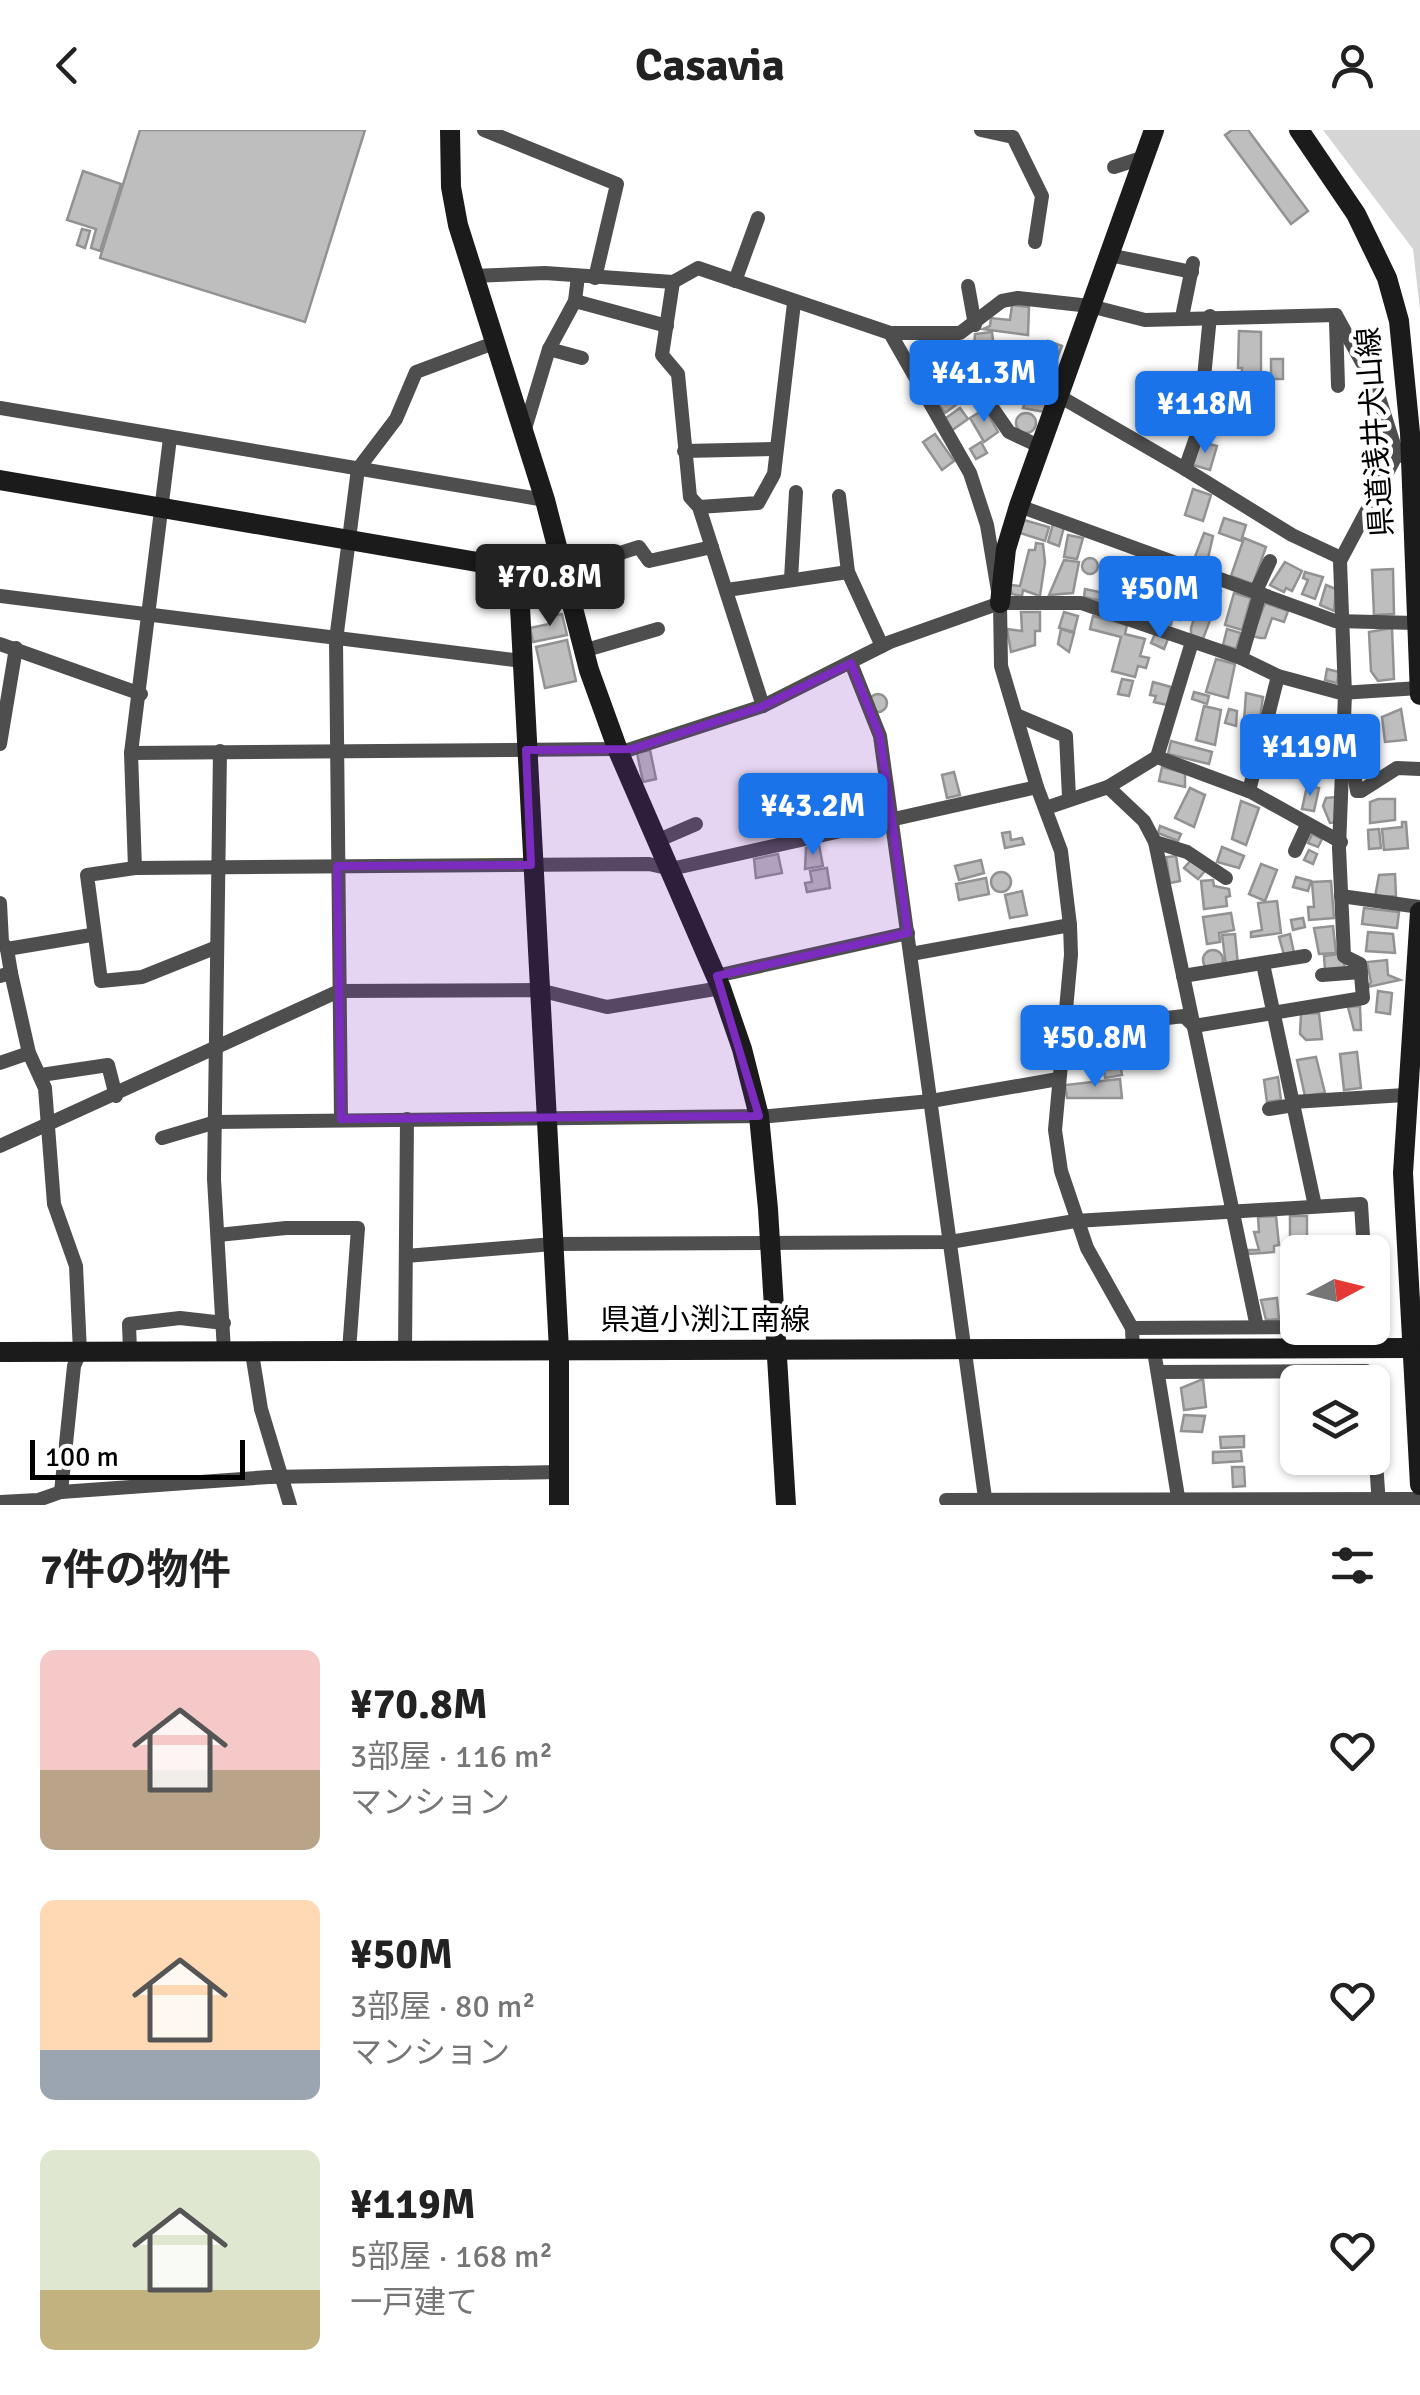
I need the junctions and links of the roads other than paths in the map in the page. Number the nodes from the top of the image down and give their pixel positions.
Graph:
1 (450, 130) edge
2 (484, 130) edge
3 (980, 130) edge
4 (1154, 130) edge
5 (1300, 130) edge
6 (1145, 158) junction
7 (1114, 167) dead end
8 (758, 218) dead end
9 (1035, 242) dead end
10 (1108, 254) junction
11 (472, 276) junction
12 (578, 276) junction
13 (595, 278) junction
14 (735, 281) junction
15 (673, 282) junction
16 (968, 286) dead end
17 (576, 301) junction
18 (794, 304) junction
19 (1090, 306) junction
20 (1336, 315) junction
21 (1210, 316) junction
22 (1182, 317) junction
23 (975, 324) junction
24 (667, 326) junction
25 (890, 333) junction
26 (948, 335) junction
27 (494, 344) junction
28 (548, 349) junction
29 (582, 358) dead end
30 (1338, 386) dead end
31 (1058, 396) junction
32 (0, 408) edge
33 (524, 432) junction
34 (170, 438) junction
35 (1041, 447) junction
36 (774, 449) junction
37 (684, 451) junction
38 (1404, 456) junction
39 (358, 468) junction
40 (1185, 469) junction
41 (0, 480) edge
42 (796, 492) dead end
43 (838, 496) dead end
44 (546, 500) junction
45 (1019, 506) junction
46 (699, 508) junction
47 (160, 509) junction
48 (347, 539) junction
49 (712, 547) junction
50 (1342, 558) junction
51 (1270, 561) dead end
52 (518, 568) junction
53 (564, 571) junction
54 (848, 572) junction
55 (791, 579) junction
56 (728, 590) junction
57 (1258, 592) junction
58 (0, 596) edge
59 (1000, 603) junction
60 (150, 614) junction
61 (1344, 623) junction
62 (1416, 623) junction
63 (658, 630) dead end
64 (336, 640) junction
65 (1192, 642) junction
66 (0, 644) edge
67 (882, 646) junction
68 (16, 648) junction
69 (583, 651) junction
70 (1241, 658) junction
71 (522, 661) junction
72 (850, 663) junction
73 (1278, 676) junction
74 (1420, 692) edge
75 (141, 694) junction
76 (1345, 694) junction
77 (763, 706) junction
78 (1016, 716) junction
79 (0, 744) edge
80 (338, 750) junction
81 (526, 750) junction
82 (220, 751) junction
83 (618, 751) junction
84 (132, 753) junction
85 (1157, 757) junction
86 (1420, 769) edge
87 (1356, 780) dead end
88 (1036, 787) junction
89 (1108, 787) junction
90 (1249, 790) junction
91 (1070, 797) junction
92 (1046, 808) junction
93 (891, 820) junction
94 (696, 824) dead end
95 (1307, 825) junction
96 (659, 840) junction
97 (1154, 842) junction
98 (1342, 842) junction
99 (1295, 852) dead end
100 (531, 865) junction
101 (338, 866) junction
102 (135, 868) junction
103 (218, 868) junction
104 (671, 870) junction
105 (1226, 878) dead end
106 (1342, 896) junction
107 (0, 903) edge
108 (1420, 909) edge
109 (1070, 924) junction
110 (908, 933) junction
111 (91, 935) junction
112 (217, 947) junction
113 (8, 949) junction
114 (911, 954) junction
115 (1305, 956) dead end
116 (1252, 960) junction
117 (1361, 972) junction
118 (6, 974) edge
119 (1322, 975) dead end
120 (1184, 976) junction
121 (718, 982) junction
122 (539, 990) junction
123 (339, 991) junction
124 (1274, 1012) junction
125 (1194, 1026) junction
126 (1063, 1030) junction
127 (216, 1046) junction
128 (29, 1053) junction
129 (0, 1063) edge
130 (41, 1075) junction
131 (1058, 1080) junction
132 (1405, 1095) junction
133 (116, 1096) junction
134 (931, 1101) junction
135 (1294, 1104) junction
136 (1268, 1109) dead end
137 (759, 1116) junction
138 (340, 1119) junction
139 (407, 1119) junction
140 (547, 1119) junction
141 (216, 1122) junction
142 (46, 1126) junction
143 (162, 1138) dead end
144 (0, 1146) edge
145 (1315, 1206) junction
146 (1232, 1210) junction
147 (1075, 1221) junction
148 (218, 1235) junction
149 (1363, 1235) edge
150 (950, 1242) junction
151 (554, 1244) junction
152 (770, 1244) junction
153 (406, 1256) junction
154 (224, 1323) junction
155 (1257, 1327) junction
156 (1280, 1327) edge
157 (1132, 1328) junction
158 (776, 1347) junction
159 (1410, 1348) junction
160 (559, 1350) junction
161 (224, 1351) junction
162 (349, 1351) junction
163 (405, 1351) junction
164 (0, 1352) edge
165 (80, 1352) junction
166 (130, 1352) junction
167 (252, 1352) junction
168 (966, 1352) junction
169 (1148, 1358) junction
170 (1280, 1365) edge
171 (560, 1472) junction
172 (1376, 1475) edge
173 (282, 1477) junction
174 (1420, 1485) edge
175 (61, 1492) junction
176 (1420, 1499) edge
177 (946, 1500) dead end
178 (0, 1502) edge
179 (38, 1502) edge
180 (1178, 1502) edge
181 (1378, 1502) edge
182 (986, 1503) edge
183 (290, 1505) edge
184 (559, 1505) edge
185 (786, 1505) edge

1 - 11 street
2 - 13 street
3 - 9 street
4 - 6 street
5 - 38 street, 県道浅井犬山線
6 - 7 street
6 - 10 street
8 - 14 street
10 - 19 street
10 - 22 street
11 - 12 street
11 - 27 street
12 - 13 street
12 - 17 street
13 - 15 street
14 - 15 street
14 - 18 street
15 - 24 street
16 - 23 street
17 - 24 street
17 - 28 street
18 - 25 street
18 - 36 street
19 - 22 street
19 - 23 street
19 - 31 street
20 - 21 street
20 - 30 street
20 - 38 street
21 - 22 street
21 - 40 street
23 - 26 street
24 - 37 street
25 - 26 street
25 - 59 street
26 - 35 street
27 - 33 street
27 - 39 street
28 - 29 street
28 - 33 street
31 - 35 street
31 - 40 street
32 - 34 street
33 - 44 street
34 - 39 street
34 - 47 street
35 - 45 street
36 - 37 street
36 - 46 street
37 - 46 street
38 - 50 street
38 - 62 street, 県道浅井犬山線
39 - 44 street
39 - 48 street
40 - 50 street
41 - 47 street
42 - 55 street
43 - 54 street
44 - 53 street
45 - 57 street
45 - 59 street
46 - 49 street
47 - 48 street
47 - 60 street
48 - 52 street
48 - 64 street
49 - 53 street
49 - 56 street
50 - 61 street
51 - 57 street
52 - 53 street
52 - 71 street
53 - 69 street
54 - 55 street
54 - 67 street
55 - 56 street
56 - 77 street
57 - 61 street
57 - 70 street
58 - 60 street
59 - 65 street
59 - 67 street
59 - 78 street
60 - 64 street
60 - 75 street
61 - 62 street
61 - 76 street
62 - 74 street, 県道浅井犬山線
63 - 69 street
64 - 71 street
64 - 80 street
65 - 70 street
65 - 85 street
66 - 68 street
67 - 72 street
68 - 75 street
68 - 79 street
69 - 83 street
70 - 73 street
71 - 81 street
72 - 77 street
72 - 93 street
73 - 76 street
73 - 90 street
74 - 76 street
75 - 84 street
76 - 98 street
77 - 83 street
78 - 88 street
78 - 91 street
80 - 81 street
80 - 82 street
80 - 101 street
81 - 83 street
81 - 100 street
82 - 84 street
82 - 103 street
83 - 96 street
84 - 102 street
85 - 89 street
85 - 90 street
86 - 87 street
88 - 92 street
88 - 93 street
89 - 91 street
89 - 97 street
90 - 95 street
91 - 92 street
92 - 109 street
93 - 104 street
93 - 110 street
94 - 96 street
95 - 98 street
95 - 99 street
96 - 104 street
97 - 105 street
97 - 120 street
98 - 106 street
100 - 101 street
100 - 104 street
100 - 122 street
101 - 103 street
101 - 123 street
102 - 103 street
102 - 111 street
103 - 112 street
104 - 121 street
106 - 108 street
106 - 117 street
107 - 113 street
108 - 132 street
109 - 114 street
109 - 126 street
110 - 114 street
110 - 121 street
111 - 112 street
111 - 113 street
112 - 127 street
113 - 118 street
114 - 134 street
115 - 116 street
116 - 120 street
116 - 124 street
117 - 119 street
117 - 124 street
118 - 128 street
120 - 125 street
121 - 122 street
121 - 137 street
122 - 123 street
122 - 140 street
123 - 127 street
123 - 138 street
124 - 125 street
124 - 135 street
125 - 126 street
125 - 146 street
126 - 131 street
127 - 133 street
127 - 141 street
128 - 129 street
128 - 130 street
130 - 133 street
130 - 142 street
131 - 134 street
131 - 147 street
132 - 135 street
132 - 159 street
133 - 142 street
134 - 137 street
134 - 150 street
135 - 136 street
135 - 145 street
137 - 140 street
137 - 152 street
138 - 139 street
138 - 141 street
139 - 140 street
139 - 153 street
140 - 151 street
141 - 143 street
141 - 148 street
142 - 144 street
142 - 165 street
145 - 146 street
145 - 149 street
146 - 147 street
146 - 155 street
147 - 150 street
147 - 157 street
148 - 154 street
148 - 162 street
150 - 152 street
150 - 168 street
151 - 152 street
151 - 153 street
151 - 160 street
152 - 158 street
153 - 163 street
154 - 161 street
154 - 166 street
155 - 156 street
155 - 157 street
157 - 169 street
158 - 160 street, 県道小渕江南線
158 - 168 street, 県道小渕江南線
158 - 185 street
159 - 169 street, 県道小渕江南線
159 - 174 street
160 - 163 street, 県道小渕江南線
160 - 171 street
161 - 166 street, 県道小渕江南線
161 - 167 street, 県道小渕江南線
162 - 163 street, 県道小渕江南線
162 - 167 street, 県道小渕江南線
164 - 165 street, 県道小渕江南線
165 - 166 street, 県道小渕江南線
165 - 175 street
167 - 173 street
168 - 169 street, 県道小渕江南線
168 - 182 street
169 - 170 street
169 - 180 street
171 - 173 street
171 - 184 street
172 - 181 street
173 - 175 street
173 - 183 street
175 - 179 street
176 - 181 street
177 - 182 street
178 - 179 street
180 - 181 street
180 - 182 street

